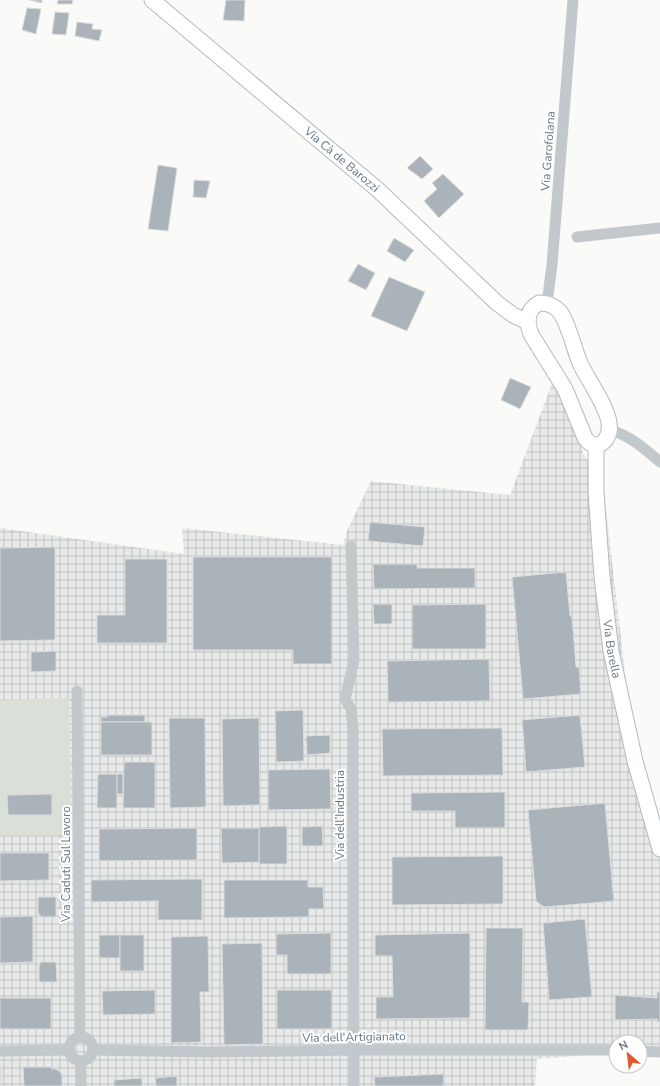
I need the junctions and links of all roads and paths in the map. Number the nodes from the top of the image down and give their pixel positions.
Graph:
1 (152, 0) edge
2 (573, 0) edge
3 (660, 228) edge
4 (577, 237) dead end
5 (548, 303) junction
6 (528, 322) junction
7 (610, 430) junction
8 (596, 445) junction
9 (660, 462) edge
10 (352, 546) dead end
11 (78, 691) dead end
12 (660, 849) edge
13 (80, 1037) junction
14 (69, 1050) junction
15 (93, 1050) junction
16 (354, 1050) junction
17 (608, 1050) edge
18 (0, 1051) edge
19 (648, 1051) edge
20 (660, 1052) edge
21 (81, 1061) junction
22 (81, 1086) edge
23 (354, 1086) edge

1 - 6 street, Via Cà de Barozzi
2 - 5 street, Via Garofolana
3 - 4 street
5 - 6 street
5 - 7 street
6 - 8 street
7 - 8 street
7 - 9 street
8 - 12 street, Via Barella
10 - 16 street, Via dell’Industria
11 - 13 street, Via Caduti Sul Lavoro
13 - 14 street
13 - 15 street
14 - 18 street
14 - 21 street
15 - 16 street, Via dell'Artigianato
15 - 21 street
16 - 17 street, Via dell'Artigianato
16 - 23 street, Via dell’Industria
19 - 20 street
21 - 22 street

